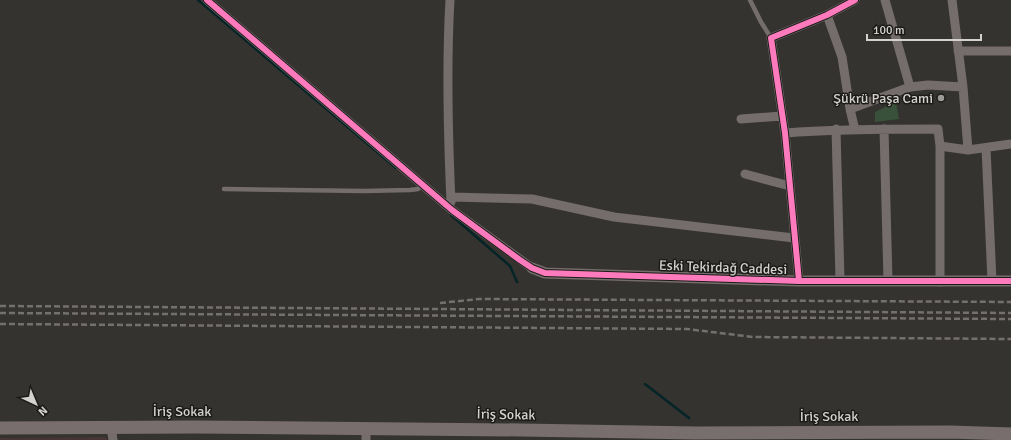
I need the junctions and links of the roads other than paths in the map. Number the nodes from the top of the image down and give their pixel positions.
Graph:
1 (207, 0) edge
2 (450, 0) edge
3 (750, 0) edge
4 (855, 0) edge
5 (885, 0) edge
6 (952, 0) edge
7 (827, 15) junction
8 (771, 38) junction
9 (958, 51) junction
10 (1011, 51) edge
11 (910, 87) junction
12 (963, 87) junction
13 (850, 109) junction
14 (782, 116) junction
15 (741, 118) dead end
16 (836, 129) junction
17 (884, 129) junction
18 (855, 130) junction
19 (785, 132) junction
20 (1011, 144) edge
21 (940, 146) junction
22 (986, 148) junction
23 (968, 150) junction
24 (745, 174) dead end
25 (421, 186) junction
26 (790, 186) junction
27 (224, 189) dead end
28 (451, 197) junction
29 (452, 210) junction
30 (794, 238) junction
31 (532, 268) joint
32 (840, 280) junction
33 (799, 281) junction
34 (888, 281) junction
35 (992, 281) junction
36 (1011, 281) edge
37 (940, 282) junction
38 (111, 427) junction
39 (0, 428) edge
40 (366, 434) edge
41 (1011, 434) edge
42 (644, 436) edge
43 (699, 437) edge
44 (113, 440) edge

1 - 25 street
2 - 28 street
3 - 8 lane
4 - 7 street
5 - 11 street
6 - 9 street
7 - 8 street
7 - 13 street
8 - 14 street
9 - 10 street
9 - 12 street
11 - 12 street
11 - 13 street
12 - 23 street
13 - 18 street
14 - 15 street
14 - 19 street
16 - 18 street
16 - 19 street
16 - 32 street
17 - 18 street
17 - 21 street
17 - 34 street
19 - 26 street
20 - 22 street
21 - 23 street
21 - 37 street
22 - 23 street
22 - 35 street
24 - 26 street
25 - 27 lane
25 - 29 street
26 - 30 street
28 - 29 street
28 - 30 street
29 - 31 street
30 - 33 street
31 - 33 street, Eski Tekirdağ Caddesi
32 - 33 street, Eski Tekirdağ Caddesi
32 - 34 street, Eski Tekirdağ Caddesi
34 - 37 street, Eski Tekirdağ Caddesi
35 - 36 street, Eski Tekirdağ Caddesi
35 - 37 street, Eski Tekirdağ Caddesi
38 - 39 main road, İriş Sokak
38 - 40 main road, İriş Sokak
38 - 44 street
40 - 42 main road, İriş Sokak
41 - 43 main road, İriş Sokak
42 - 43 main road, İriş Sokak

